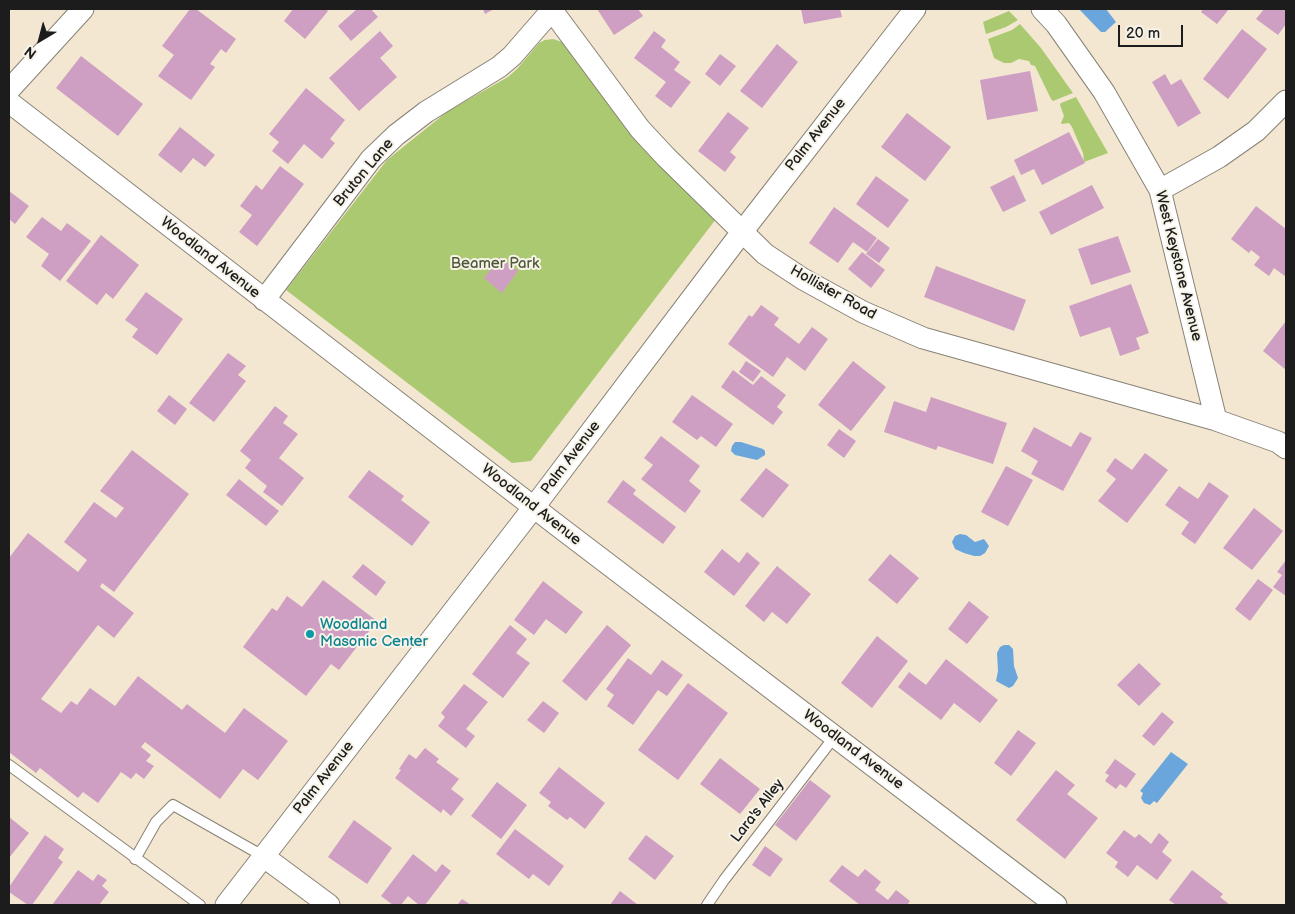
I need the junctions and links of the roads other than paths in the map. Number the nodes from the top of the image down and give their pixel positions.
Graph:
1 (83, 9) edge
2 (915, 9) edge
3 (1042, 9) edge
4 (551, 10) edge
5 (9, 90) edge
6 (1286, 101) edge
7 (9, 102) edge
8 (1160, 190) junction
9 (742, 232) junction
10 (264, 300) junction
11 (1216, 420) junction
12 (1283, 441) edge
13 (534, 507) junction
14 (834, 736) junction
15 (9, 765) edge
16 (263, 856) junction
17 (135, 859) junction
18 (200, 905) edge
19 (226, 905) edge
20 (328, 905) edge
21 (707, 905) edge
22 (1056, 905) edge

1 - 5 street
2 - 9 street, Palm Avenue
3 - 8 street, West Keystone Avenue
4 - 9 street, Hollister Road
4 - 10 street, Bruton Lane
6 - 8 street
7 - 10 street, Woodland Avenue
8 - 11 street, West Keystone Avenue
9 - 11 street, Hollister Road
9 - 13 street, Palm Avenue
10 - 13 street, Woodland Avenue
11 - 12 street
13 - 14 street, Woodland Avenue
13 - 16 street, Palm Avenue
14 - 21 lane, Lara's Alley
14 - 22 street, Woodland Avenue
15 - 17 lane
16 - 17 lane
16 - 19 street, Palm Avenue
16 - 20 street
17 - 18 lane

